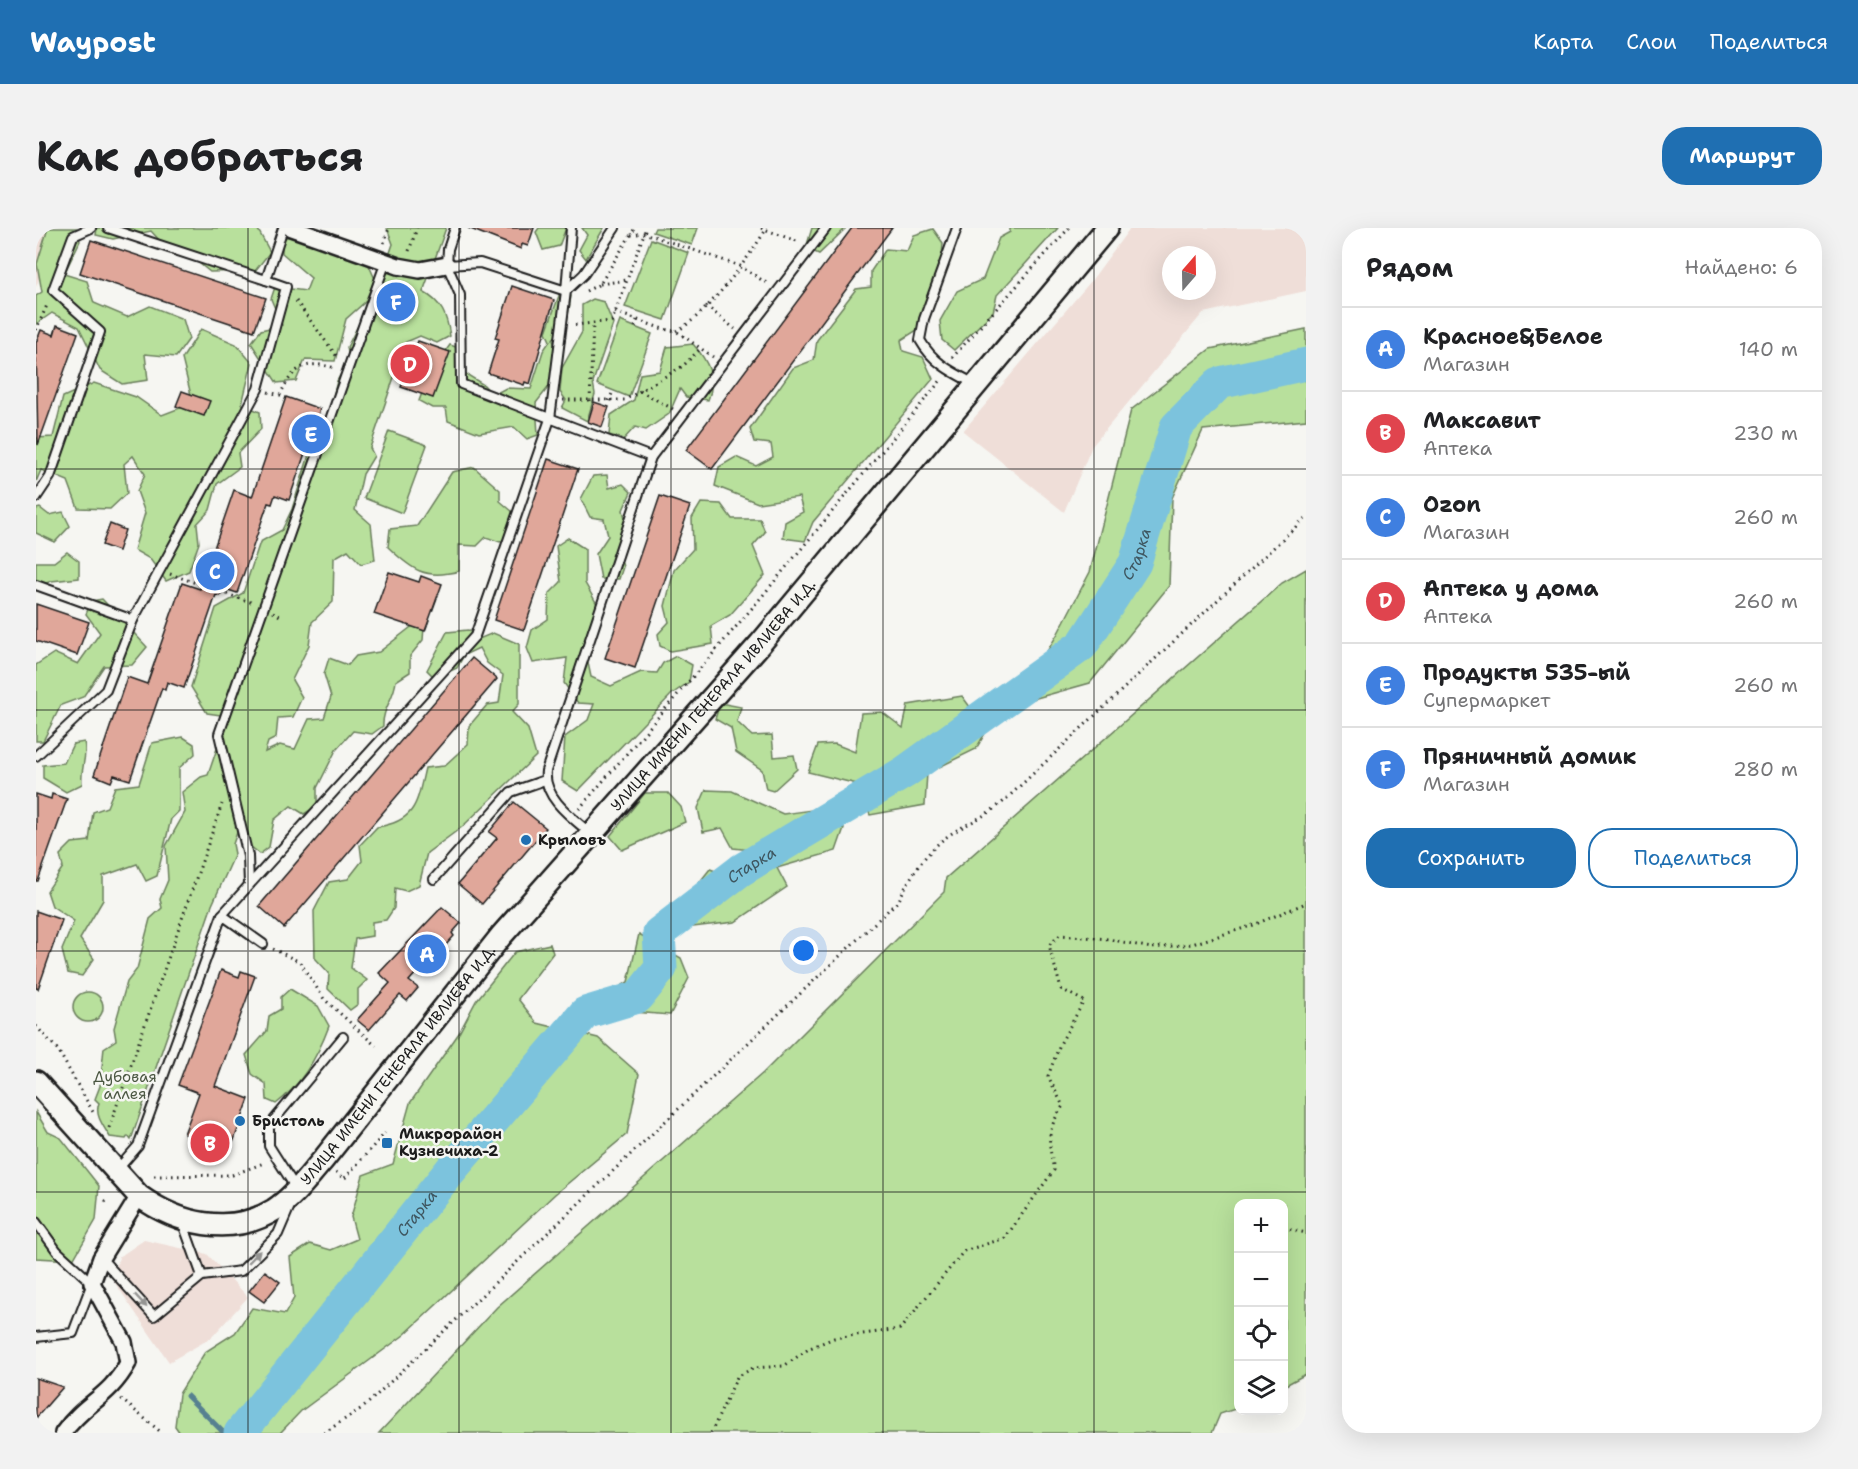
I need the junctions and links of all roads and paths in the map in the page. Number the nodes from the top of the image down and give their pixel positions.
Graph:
1 (91, 228) edge
2 (108, 228) edge
3 (283, 228) edge
4 (291, 228) edge
5 (389, 228) edge
6 (417, 228) edge
7 (455, 228) edge
8 (571, 228) edge
9 (615, 228) edge
10 (646, 228) edge
11 (826, 228) edge
12 (957, 228) edge
13 (1069, 228) edge
14 (1107, 228) edge
15 (765, 229) edge
16 (644, 233) junction
17 (631, 235) dead end
18 (812, 247) junction
19 (384, 254) junction
20 (408, 255) dead end
21 (447, 264) junction
22 (740, 266) junction
23 (266, 280) junction
24 (627, 280) junction
25 (600, 284) dead end
26 (286, 287) junction
27 (53, 290) junction
28 (778, 290) junction
29 (566, 291) junction
30 (706, 306) junction
31 (615, 312) junction
32 (638, 320) junction
33 (593, 323) junction
34 (562, 326) junction
35 (635, 327) dead end
36 (36, 330) edge
37 (676, 331) junction
38 (744, 336) junction
39 (700, 349) junction
40 (722, 364) junction
41 (943, 368) junction
42 (348, 372) junction
43 (975, 384) junction
44 (258, 389) junction
45 (613, 391) dead end
46 (640, 391) junction
47 (552, 400) junction
48 (590, 401) junction
49 (609, 401) junction
50 (684, 414) junction
51 (550, 419) junction
52 (651, 457) junction
53 (36, 498) edge
54 (1306, 517) edge
55 (160, 570) junction
56 (36, 585) edge
57 (202, 585) dead end
58 (221, 592) dead end
59 (250, 602) dead end
60 (133, 620) junction
61 (36, 756) edge
62 (545, 780) junction
63 (230, 781) junction
64 (572, 818) junction
65 (592, 835) junction
66 (434, 879) dead end
67 (249, 885) junction
68 (1306, 903) edge
69 (222, 915) junction
70 (263, 944) joint
71 (36, 1026) edge
72 (342, 1037) dead end
73 (376, 1046) dead end
74 (36, 1082) edge
75 (93, 1112) dead end
76 (109, 1128) dead end
77 (276, 1159) junction
78 (116, 1171) junction
79 (154, 1176) dead end
80 (297, 1190) junction
81 (139, 1196) junction
82 (182, 1220) junction
83 (36, 1222) edge
84 (1288, 1229) edge
85 (1306, 1233) edge
86 (101, 1258) junction
87 (202, 1276) junction
88 (92, 1283) junction
89 (36, 1337) edge
90 (110, 1390) junction
91 (63, 1433) edge
92 (162, 1433) edge
93 (324, 1433) edge
94 (711, 1433) edge

1 - 27 lane
2 - 23 lane
3 - 23 lane
4 - 19 street
5 - 19 path
6 - 20 path
7 - 21 lane
8 - 29 lane
9 - 29 lane
10 - 16 path
11 - 18 lane
12 - 41 lane
13 - 41 path
14 - 43 street, УЛИЦА ИМЕНИ ГЕНЕРАЛА ИВЛИЕВА И.Д.
15 - 18 path
15 - 22 path
16 - 17 path
16 - 22 path
16 - 24 path
18 - 28 lane
19 - 21 street
19 - 42 lane
21 - 29 lane
21 - 51 lane
22 - 28 path
22 - 30 path
23 - 26 lane
24 - 25 path
24 - 31 path
26 - 42 path
26 - 44 lane
27 - 36 path
27 - 53 lane
28 - 38 lane
29 - 34 lane
30 - 37 path
30 - 38 path
31 - 32 path
31 - 33 path
32 - 35 path
32 - 37 path
33 - 34 path
33 - 48 path
34 - 47 lane
37 - 39 path
38 - 40 lane
39 - 40 path
39 - 46 path
40 - 50 lane
41 - 43 lane
41 - 64 path
42 - 44 path
42 - 63 lane
43 - 65 street, УЛИЦА ИМЕНИ ГЕНЕРАЛА ИВЛИЕВА И.Д.
44 - 55 lane
45 - 49 path
46 - 49 path
46 - 50 path
47 - 48 path
47 - 51 lane
48 - 49 path
50 - 52 lane
51 - 52 lane
51 - 67 lane
52 - 62 lane
54 - 93 path
55 - 57 path
55 - 60 lane
56 - 60 lane
58 - 59 path
60 - 61 lane
62 - 64 lane
62 - 66 lane
63 - 67 lane
63 - 76 path
64 - 65 lane
65 - 80 street, УЛИЦА ИМЕНИ ГЕНЕРАЛА ИВЛИЕВА И.Д.
67 - 69 lane
68 - 94 path
69 - 70 lane
69 - 78 lane
70 - 73 path
71 - 75 path
72 - 77 lane
74 - 78 street, УЛИЦА ИМЕНИ ГЕНЕРАЛА ИВЛИЕВА И.Д.
77 - 79 path
77 - 80 lane
78 - 81 street, УЛИЦА ИМЕНИ ГЕНЕРАЛА ИВЛИЕВА И.Д.
80 - 82 street, УЛИЦА ИМЕНИ ГЕНЕРАЛА ИВЛИЕВА И.Д.
87 -> 80 lane
81 - 82 street, УЛИЦА ИМЕНИ ГЕНЕРАЛА ИВЛИЕВА И.Д.
81 - 86 street
82 - 87 lane
83 - 88 lane
84 - 85 path
86 -> 87 lane
86 - 88 street
88 - 89 lane
88 - 90 street
90 - 91 street
90 - 92 path

